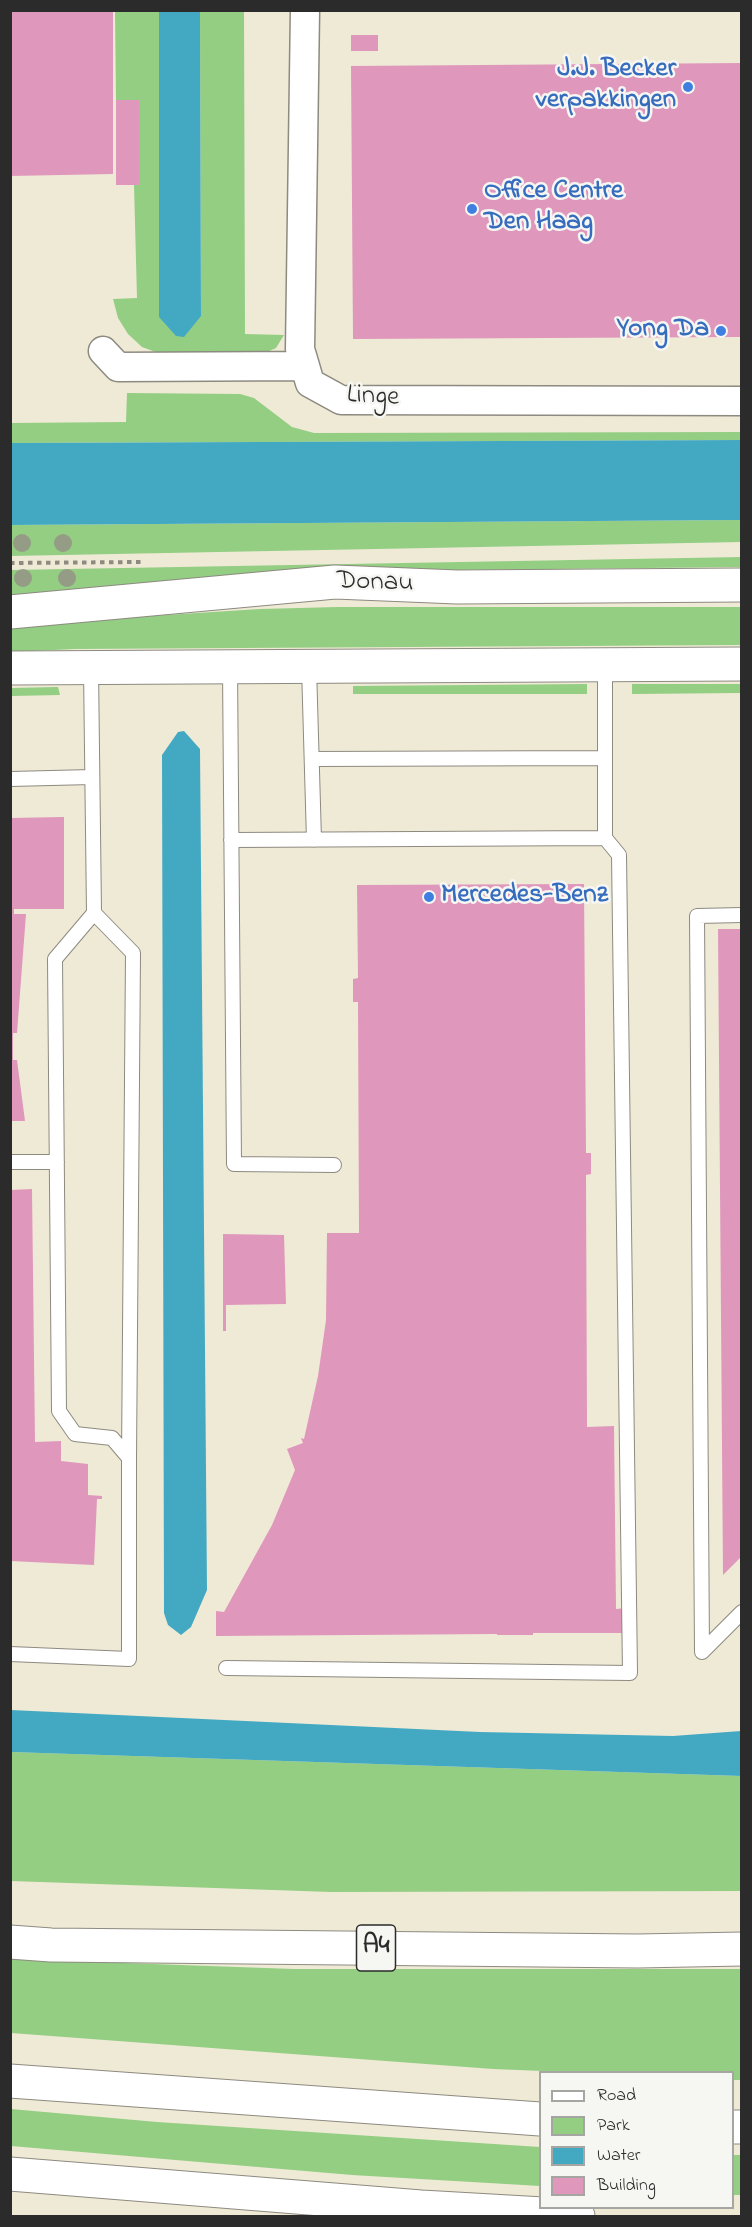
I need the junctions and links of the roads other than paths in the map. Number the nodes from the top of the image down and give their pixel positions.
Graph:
1 (305, 10) edge
2 (103, 351) dead end
3 (305, 366) junction
4 (741, 402) edge
5 (741, 585) edge
6 (10, 612) edge
7 (741, 664) edge
8 (605, 665) junction
9 (230, 667) junction
10 (309, 667) junction
11 (10, 668) edge
12 (91, 668) junction
13 (605, 758) junction
14 (312, 759) junction
15 (92, 777) junction
16 (10, 779) edge
17 (605, 838) junction
18 (231, 840) junction
19 (314, 840) junction
20 (94, 913) junction
21 (741, 915) edge
22 (10, 1162) edge
23 (57, 1162) junction
24 (334, 1165) dead end
25 (129, 1458) junction
26 (741, 1612) edge
27 (10, 1654) edge
28 (226, 1668) dead end
29 (10, 1942) edge
30 (741, 1948) edge
31 (10, 2081) edge
32 (539, 2119) edge
33 (10, 2174) edge
34 (578, 2217) edge

1 - 3 street, Linge
2 - 3 street
3 - 4 street, Linge
5 - 6 main road, Donau
7 - 8 main road
8 - 10 main road
8 - 13 lane
9 - 10 main road
9 - 12 main road
9 - 18 lane
10 - 14 lane
11 - 12 main road
12 - 15 lane
13 - 14 lane
13 - 17 lane
14 - 19 lane
15 - 16 lane
15 - 20 lane
17 - 19 lane
17 - 28 lane
18 - 19 lane
18 - 24 lane
20 - 23 lane
20 - 25 lane
21 - 26 lane
22 - 23 lane
23 - 25 lane
25 - 27 lane
29 - 30 main road, A4
31 - 32 main road
33 - 34 main road

